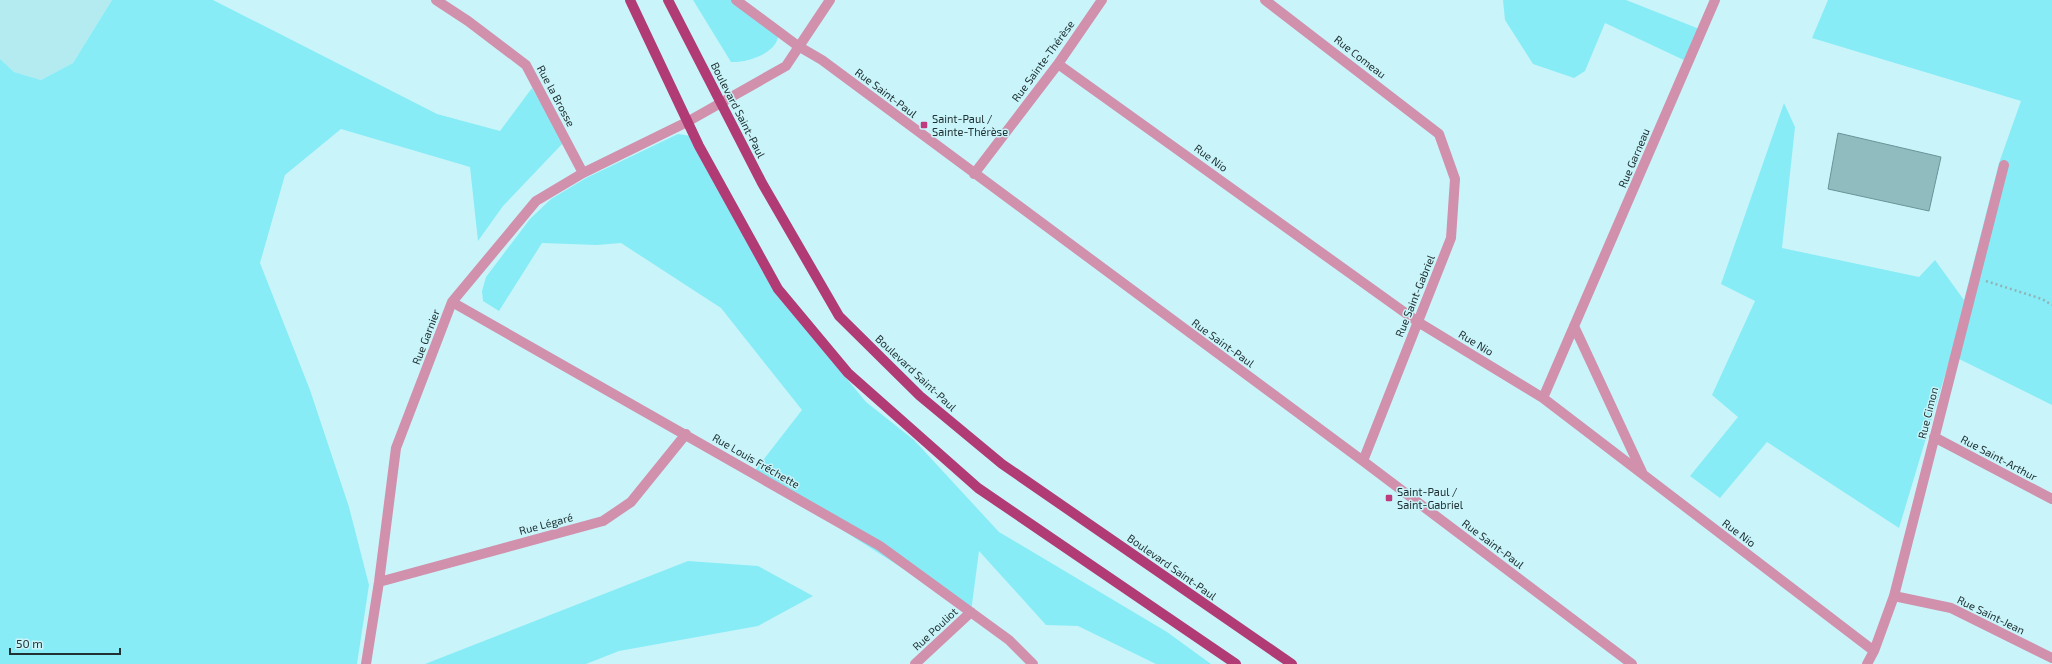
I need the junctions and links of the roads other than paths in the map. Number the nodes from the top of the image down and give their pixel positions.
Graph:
1 (436, 0) edge
2 (630, 0) edge
3 (668, 0) edge
4 (736, 0) edge
5 (830, 0) edge
6 (1102, 0) edge
7 (1265, 0) edge
8 (1715, 0) edge
9 (798, 46) junction
10 (1058, 64) junction
11 (721, 103) junction
12 (687, 122) junction
13 (1439, 134) joint
14 (2004, 165) dead end
15 (583, 173) junction
16 (974, 174) junction
17 (452, 302) junction
18 (1418, 322) junction
19 (1574, 326) junction
20 (1543, 398) junction
21 (686, 434) junction
22 (1934, 437) junction
23 (1363, 461) junction
24 (1643, 474) junction
25 (2052, 499) edge
26 (379, 582) junction
27 (1894, 596) junction
28 (971, 612) junction
29 (1874, 651) junction
30 (2052, 658) edge
31 (366, 664) edge
32 (915, 664) edge
33 (1033, 664) edge
34 (1236, 664) edge
35 (1292, 664) edge
36 (1632, 664) edge
37 (1867, 664) edge

1 - 15 street, Rue la Brosse
2 - 12 main road
3 - 11 main road, Boulevard Saint-Paul
4 - 9 street, Rue Saint-Paul
5 - 9 street, Rue Garnier
6 - 10 street, Rue Sainte-Thérèse
7 - 13 street, Rue Comeau
8 - 19 street, Rue Garneau
9 - 11 street, Rue Garnier
9 - 16 street, Rue Saint-Paul
10 - 16 street, Rue Sainte-Thérèse
10 - 18 street, Rue Nio
11 - 12 street, Rue Garnier
11 - 35 main road, Boulevard Saint-Paul
12 - 15 street, Rue Garnier
12 - 34 main road
13 - 18 street, Rue Saint-Gabriel
14 - 22 street, Rue Cimon
15 - 17 street, Rue Garnier
16 - 23 street, Rue Saint-Paul
17 - 21 street, Rue Louis Fréchette
17 - 26 street, Rue Garnier
18 - 20 street, Rue Nio
18 - 23 street, Rue Saint-Gabriel
19 - 20 street, Rue Garneau
19 - 24 street
20 - 24 street, Rue Nio
21 - 26 street, Rue Légaré
21 - 28 street, Rue Louis Fréchette
22 - 25 street, Rue Saint-Arthur
22 - 27 street, Rue Cimon
23 - 36 street, Rue Saint-Paul
24 - 29 street, Rue Nio
26 - 31 street, Rue Garnier
27 - 29 street, Rue Cimon
27 - 30 street, Rue Saint-Jean
28 - 32 street, Rue Pouliot
28 - 33 street, Rue Louis Fréchette
29 - 37 street, Rue Cimon

